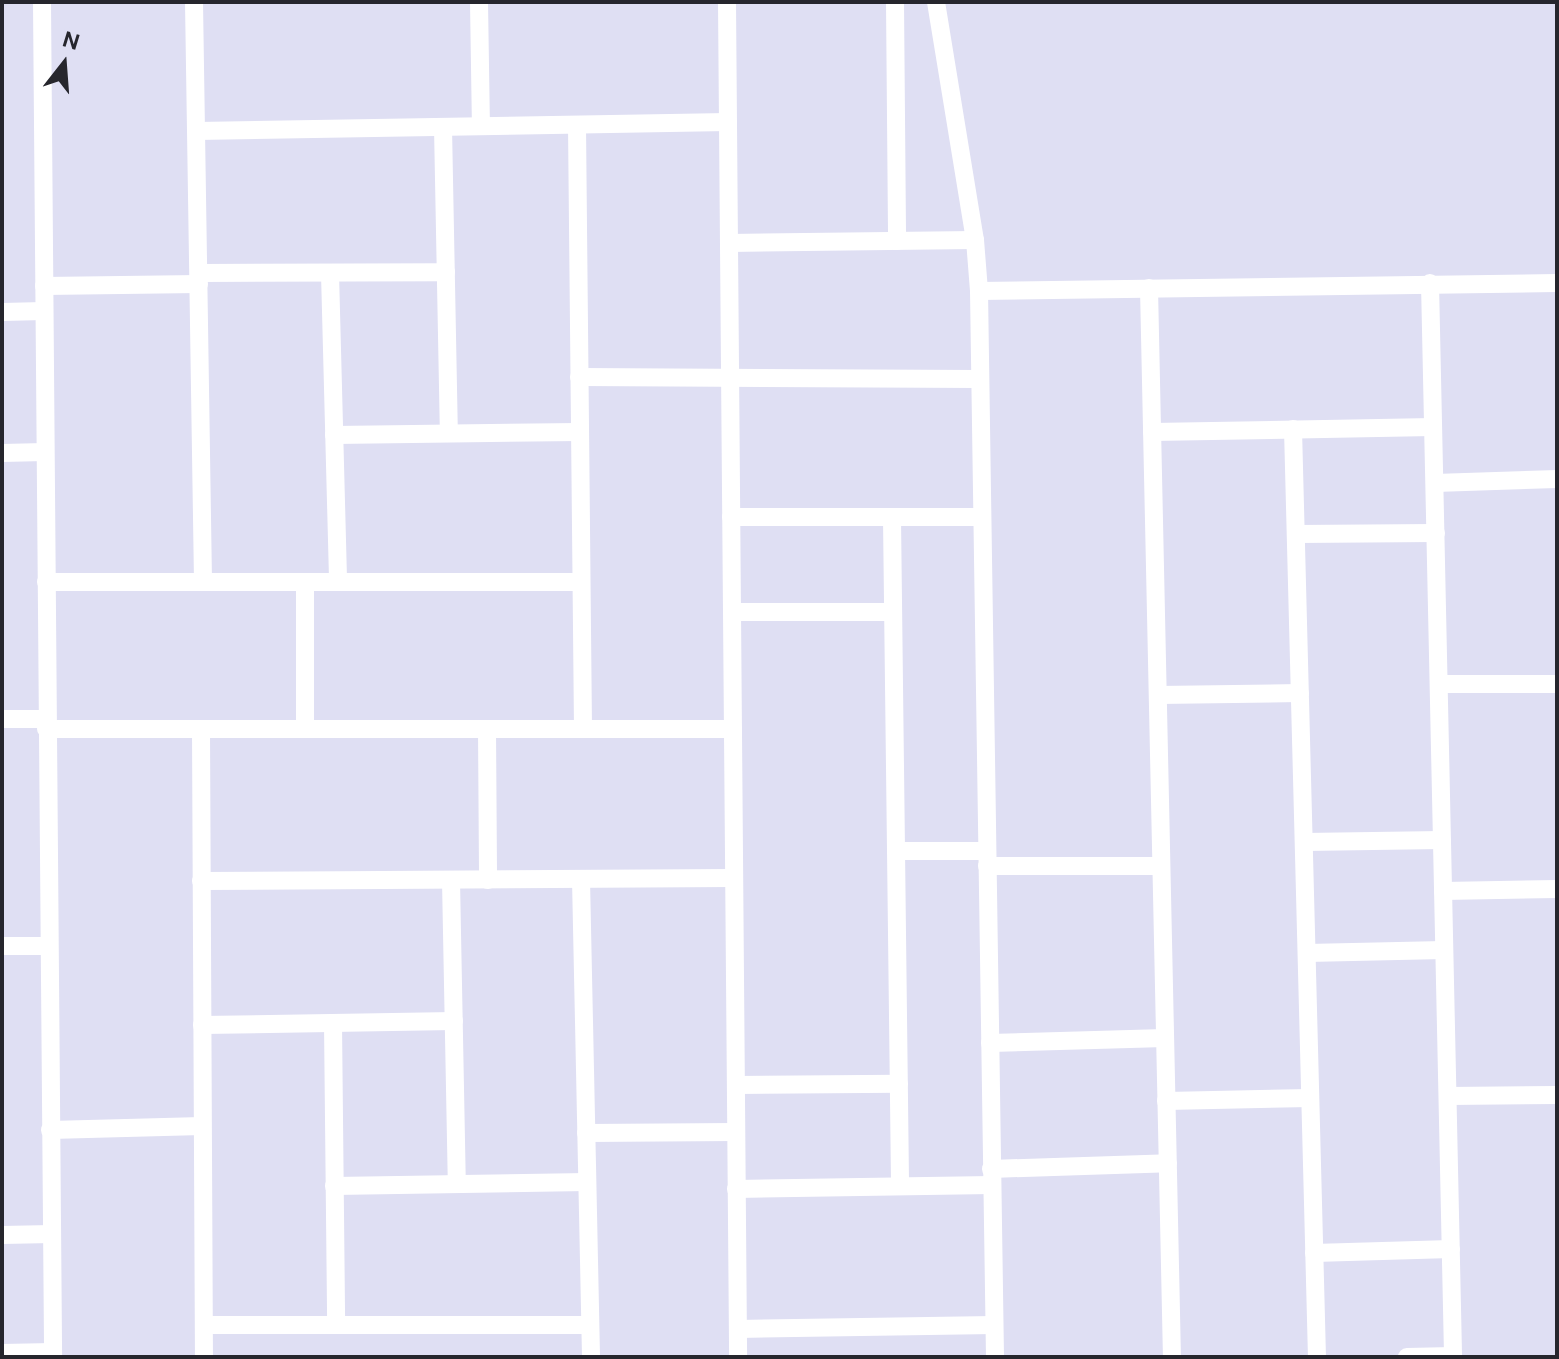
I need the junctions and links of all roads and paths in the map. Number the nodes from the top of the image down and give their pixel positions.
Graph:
1 (42, 2) edge
2 (194, 2) edge
3 (479, 2) edge
4 (727, 2) edge
5 (895, 2) edge
6 (936, 2) edge
7 (728, 122) junction
8 (577, 125) junction
9 (481, 126) junction
10 (443, 127) junction
11 (197, 131) junction
12 (975, 240) junction
13 (897, 241) junction
14 (729, 243) junction
15 (446, 272) junction
16 (330, 273) junction
17 (199, 279) junction
18 (1430, 283) junction
19 (1557, 283) edge
20 (44, 286) junction
21 (1149, 288) junction
22 (979, 291) junction
23 (44, 311) junction
24 (2, 312) edge
25 (579, 377) junction
26 (730, 378) junction
27 (980, 379) junction
28 (1433, 427) junction
29 (1293, 429) junction
30 (580, 432) junction
31 (1152, 432) junction
32 (449, 433) junction
33 (334, 435) junction
34 (45, 452) junction
35 (2, 453) edge
36 (1557, 479) edge
37 (1435, 483) junction
38 (731, 517) junction
39 (982, 517) junction
40 (892, 518) junction
41 (1436, 533) junction
42 (1296, 534) junction
43 (46, 582) junction
44 (203, 582) junction
45 (305, 582) junction
46 (338, 582) junction
47 (581, 582) junction
48 (732, 612) junction
49 (893, 612) junction
50 (1439, 684) junction
51 (1557, 684) edge
52 (1300, 693) junction
53 (1158, 695) junction
54 (2, 719) edge
55 (46, 724) junction
56 (201, 729) junction
57 (305, 729) junction
58 (487, 729) junction
59 (583, 729) junction
60 (733, 729) junction
61 (1442, 840) junction
62 (1304, 842) junction
63 (896, 851) junction
64 (987, 858) junction
65 (1161, 866) junction
66 (734, 878) junction
67 (581, 879) junction
68 (451, 880) junction
69 (488, 880) junction
70 (201, 881) junction
71 (1557, 889) edge
72 (1443, 891) junction
73 (2, 946) edge
74 (48, 946) junction
75 (1444, 950) junction
76 (1307, 953) junction
77 (454, 1021) junction
78 (333, 1023) junction
79 (202, 1025) junction
80 (1165, 1038) junction
81 (990, 1043) junction
82 (899, 1084) junction
83 (736, 1085) junction
84 (1557, 1095) edge
85 (1448, 1096) junction
86 (1310, 1098) junction
87 (1166, 1101) junction
88 (202, 1126) junction
89 (50, 1130) junction
90 (736, 1132) junction
91 (586, 1133) junction
92 (1168, 1163) junction
93 (992, 1177) junction
94 (587, 1182) junction
95 (457, 1184) junction
96 (334, 1186) junction
97 (900, 1186) junction
98 (736, 1189) junction
99 (52, 1234) junction
100 (2, 1235) edge
101 (1451, 1249) junction
102 (1314, 1253) junction
103 (204, 1325) junction
104 (336, 1325) junction
105 (590, 1325) junction
106 (994, 1325) junction
107 (738, 1329) junction
108 (2, 1353) edge
109 (53, 1355) edge
110 (1453, 1356) edge
111 (204, 1357) edge
112 (591, 1357) edge
113 (738, 1357) edge
114 (995, 1357) edge
115 (1172, 1357) edge
116 (1317, 1357) edge
117 (1407, 1357) edge

1 - 20 street
2 - 11 street
3 - 9 street
4 - 7 street
5 - 13 street
6 - 12 street
7 - 8 street
7 - 14 street
8 - 9 street
8 - 25 street
9 - 10 street
10 - 11 street
10 - 15 street
11 - 17 street
12 - 13 street
12 - 22 street
13 - 14 street
14 - 26 street
15 - 16 street
15 - 32 street
16 - 17 street
16 - 33 street
17 - 20 street
17 - 44 street
18 - 19 street
18 - 21 street
18 - 28 street
20 - 23 street
21 - 22 street
21 - 31 street
22 - 27 street
23 - 24 street
23 - 34 street
25 - 26 street
25 - 30 street
26 - 27 street
26 - 38 street
27 - 39 street
28 - 29 street
28 - 37 street
29 - 31 street
29 - 42 street
30 - 32 street
30 - 47 street
31 - 53 street
32 - 33 street
33 - 46 street
34 - 35 street
34 - 43 street
36 - 37 street
37 - 41 street
38 - 40 street
38 - 48 street
39 - 40 street
39 - 64 street
40 - 49 street
41 - 42 street
41 - 50 street
42 - 52 street
43 - 44 street
43 - 55 street
44 - 45 street
45 - 46 street
45 - 57 street
46 - 47 street
47 - 59 street
48 - 49 street
48 - 60 street
49 - 63 street
50 - 51 street
50 - 61 street
52 - 53 street
52 - 62 street
53 - 65 street
54 - 55 street
55 - 56 street
55 - 74 street
56 - 57 street
56 - 70 street
57 - 58 street
58 - 59 street
58 - 69 street
59 - 60 street
60 - 66 street
61 - 62 street
61 - 72 street
62 - 76 street
63 - 64 street
63 - 82 street
64 - 65 street
64 - 81 street
65 - 80 street
66 - 67 street
66 - 83 street
67 - 69 street
67 - 91 street
68 - 69 street
68 - 70 street
68 - 77 street
70 - 79 street
71 - 72 street
72 - 75 street
73 - 74 street
74 - 89 street
75 - 76 street
75 - 85 street
76 - 86 street
77 - 78 street
77 - 95 street
78 - 79 street
78 - 96 street
79 - 88 street
80 - 81 street
80 - 87 street
81 - 93 street
82 - 83 street
82 - 97 street
83 - 90 street
84 - 85 street
85 - 101 street
86 - 87 street
86 - 102 street
87 - 92 street
88 - 89 street
88 - 103 street
89 - 99 street
90 - 91 street
90 - 98 street
91 - 94 street
92 - 93 street
92 - 115 street
93 - 97 street
93 - 106 street
94 - 95 street
94 - 105 street
95 - 96 street
96 - 104 street
97 - 98 street
98 - 107 street
99 - 100 street
99 - 109 street
101 - 102 street
101 - 110 street
102 - 116 street
103 - 104 street
103 - 111 street
104 - 105 street
105 - 112 street
106 - 107 street
106 - 114 street
107 - 113 street
108 - 109 street
110 - 117 street

